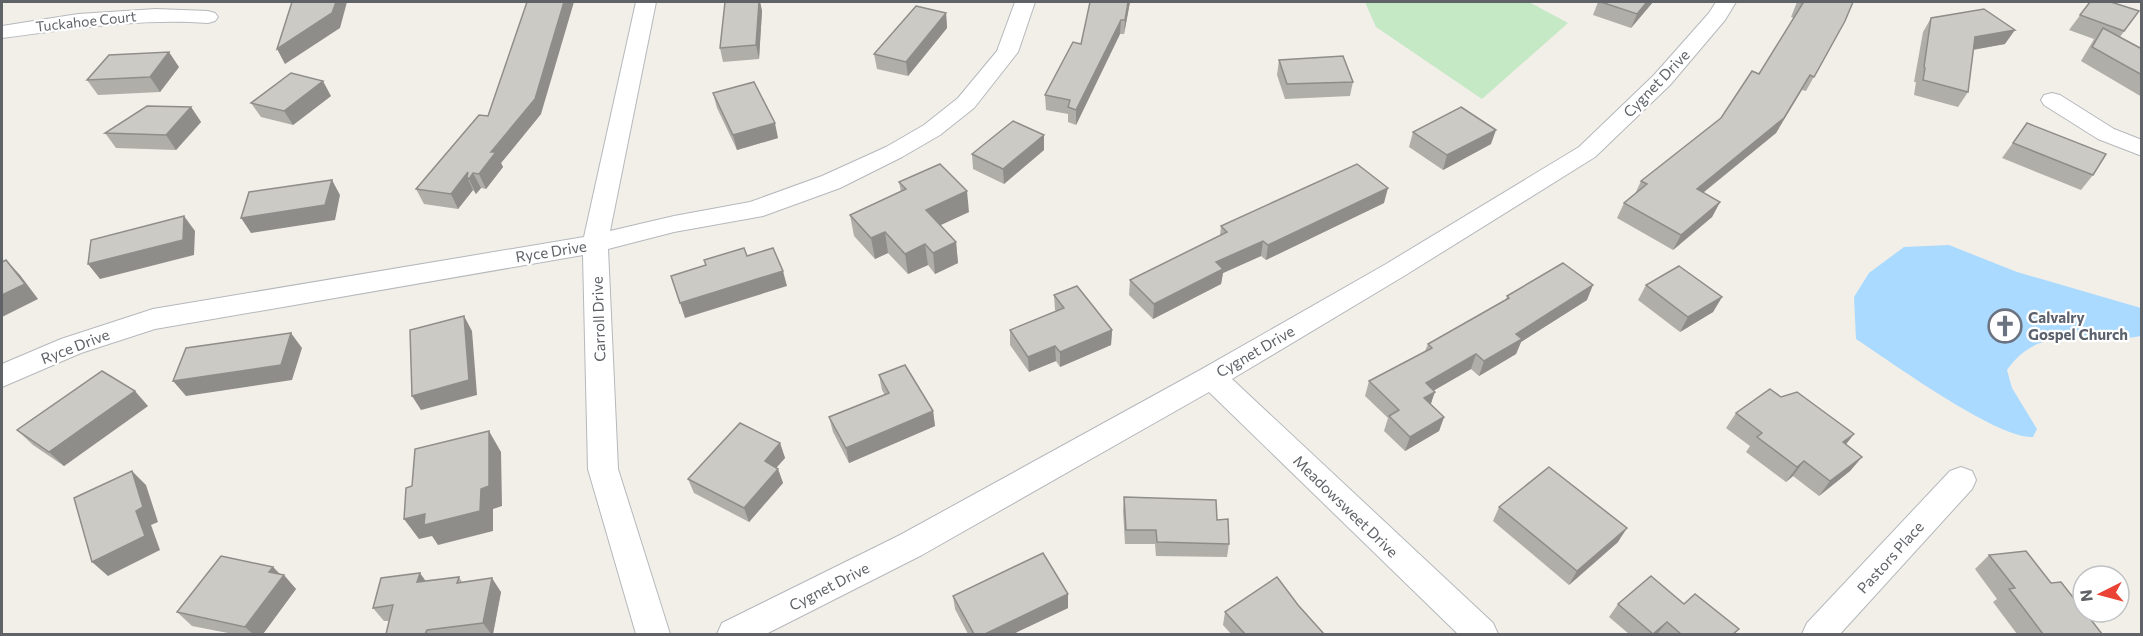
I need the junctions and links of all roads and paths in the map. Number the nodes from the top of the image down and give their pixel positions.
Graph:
1 (646, 2) edge
2 (1025, 2) edge
3 (1726, 2) edge
4 (208, 17) dead end
5 (2, 32) edge
6 (2052, 100) dead end
7 (2142, 149) edge
8 (595, 244) junction
9 (2, 376) edge
10 (1212, 376) junction
11 (1960, 480) dead end
12 (653, 634) edge
13 (734, 634) edge
14 (1480, 634) edge
15 (1819, 634) edge

1 - 8 street, Carroll Drive
2 - 8 street, Ryce Drive
3 - 10 street, Cygnet Drive
4 - 5 street, Tuckahoe Court
6 - 7 street
8 - 9 street, Ryce Drive
8 - 12 street, Carroll Drive
10 - 13 street, Cygnet Drive
10 - 14 street, Meadowsweet Drive
11 - 15 street, Pastors Place

